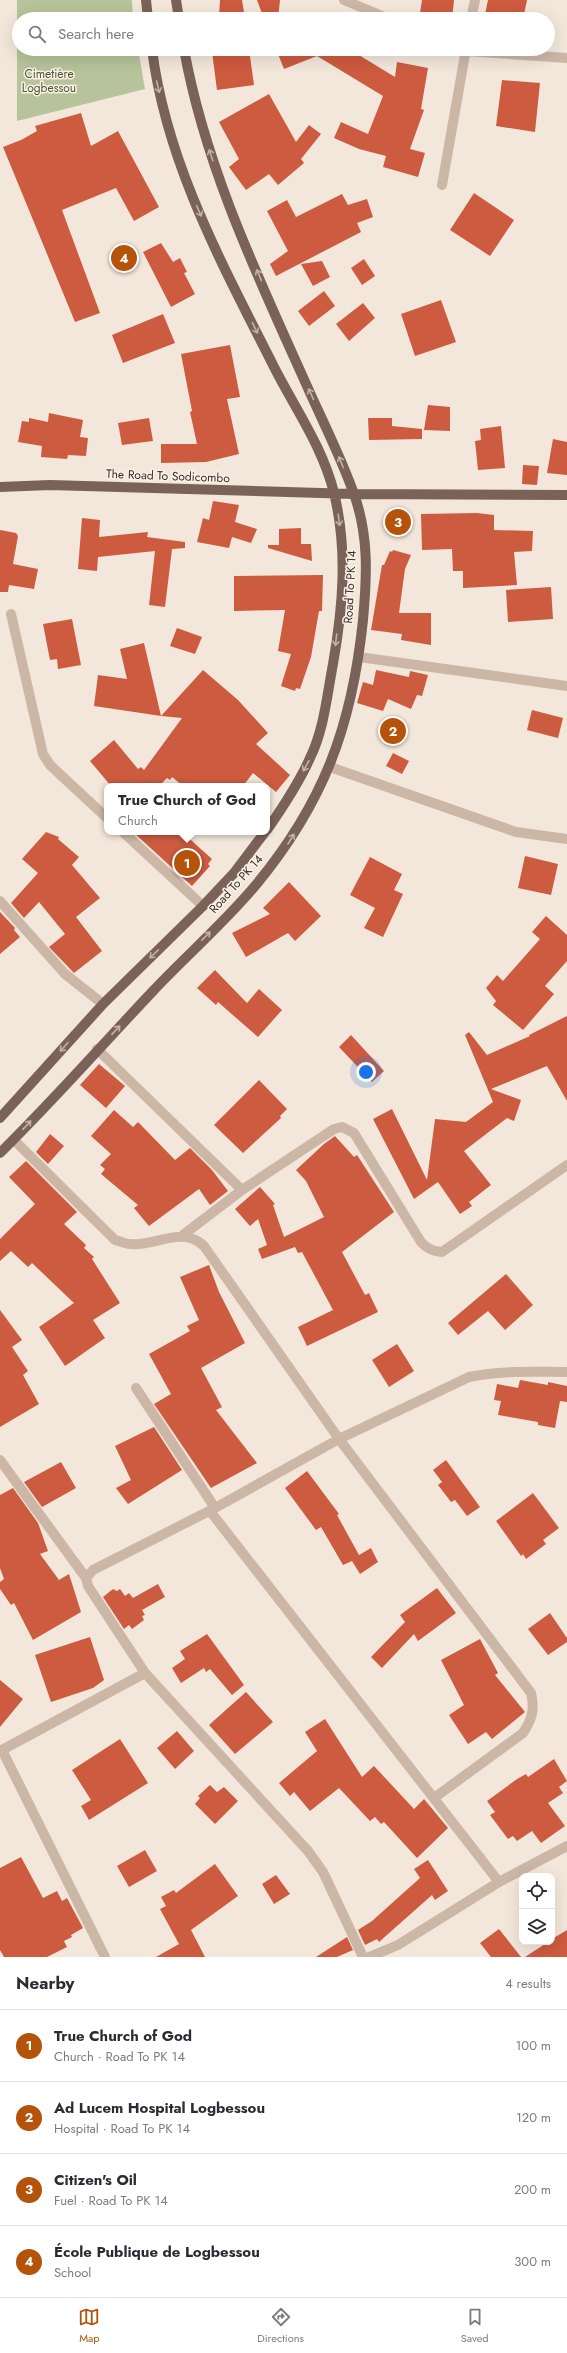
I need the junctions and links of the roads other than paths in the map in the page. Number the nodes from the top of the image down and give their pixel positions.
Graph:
1 (146, 0) edge
2 (176, 0) edge
3 (344, 0) edge
4 (475, 0) edge
5 (147, 12) edge
6 (178, 12) edge
7 (372, 12) edge
8 (472, 12) edge
9 (153, 56) edge
10 (186, 56) edge
11 (463, 56) edge
12 (541, 56) edge
13 (567, 58) edge
14 (442, 185) dead end
15 (0, 487) edge
16 (334, 494) junction
17 (354, 494) junction
18 (567, 495) edge
19 (11, 614) dead end
20 (359, 657) junction
21 (567, 686) edge
22 (330, 767) junction
23 (104, 815) edge
24 (270, 825) edge
25 (126, 835) edge
26 (263, 835) edge
27 (567, 839) edge
28 (0, 901) edge
29 (203, 906) junction
30 (103, 1004) junction
31 (97, 1050) junction
32 (0, 1118) edge
33 (14, 1140) junction
34 (0, 1153) edge
35 (567, 1164) edge
36 (242, 1190) junction
37 (183, 1235) junction
38 (567, 1372) edge
39 (136, 1388) dead end
40 (339, 1439) junction
41 (0, 1460) edge
42 (212, 1510) junction
43 (86, 1578) junction
44 (145, 1673) junction
45 (1, 1750) edge
46 (434, 1798) junction
47 (567, 1846) edge
48 (499, 1882) junction
49 (105, 1957) edge
50 (363, 1957) edge
51 (369, 1957) edge

1 - 5 main road
2 - 6 main road
3 - 7 street
4 - 8 street
9 -> 16 main road, Road To PK 14
17 -> 10 main road, Road To PK 14
11 - 14 street
12 - 13 street
15 - 16 main road, The Road To Sodicombo
16 - 17 main road, The Road To Sodicombo
16 -> 24 main road, Road To PK 14
17 - 18 main road, The Road To Sodicombo
17 - 20 main road, Road To PK 14
19 - 23 street
20 - 21 street
20 - 22 main road, Road To PK 14
22 - 27 street
31 -> 22 main road, Road To PK 14
25 - 29 street
26 - 29 main road, Road To PK 14
28 - 30 street
29 -> 30 main road, Road To PK 14
30 -> 32 main road, Road To PK 14
33 -> 31 main road, Road To PK 14
31 - 36 street
33 - 34 main road, Road To PK 14
33 - 37 street
35 - 36 street
36 - 37 street
37 - 40 street
38 - 40 street
39 - 42 street
40 - 42 street
40 - 46 street
41 - 43 street
42 - 43 street
42 - 46 street
43 - 44 street
44 - 45 street
44 - 50 street
45 - 49 street
46 - 48 street
47 - 48 street
48 - 51 street

